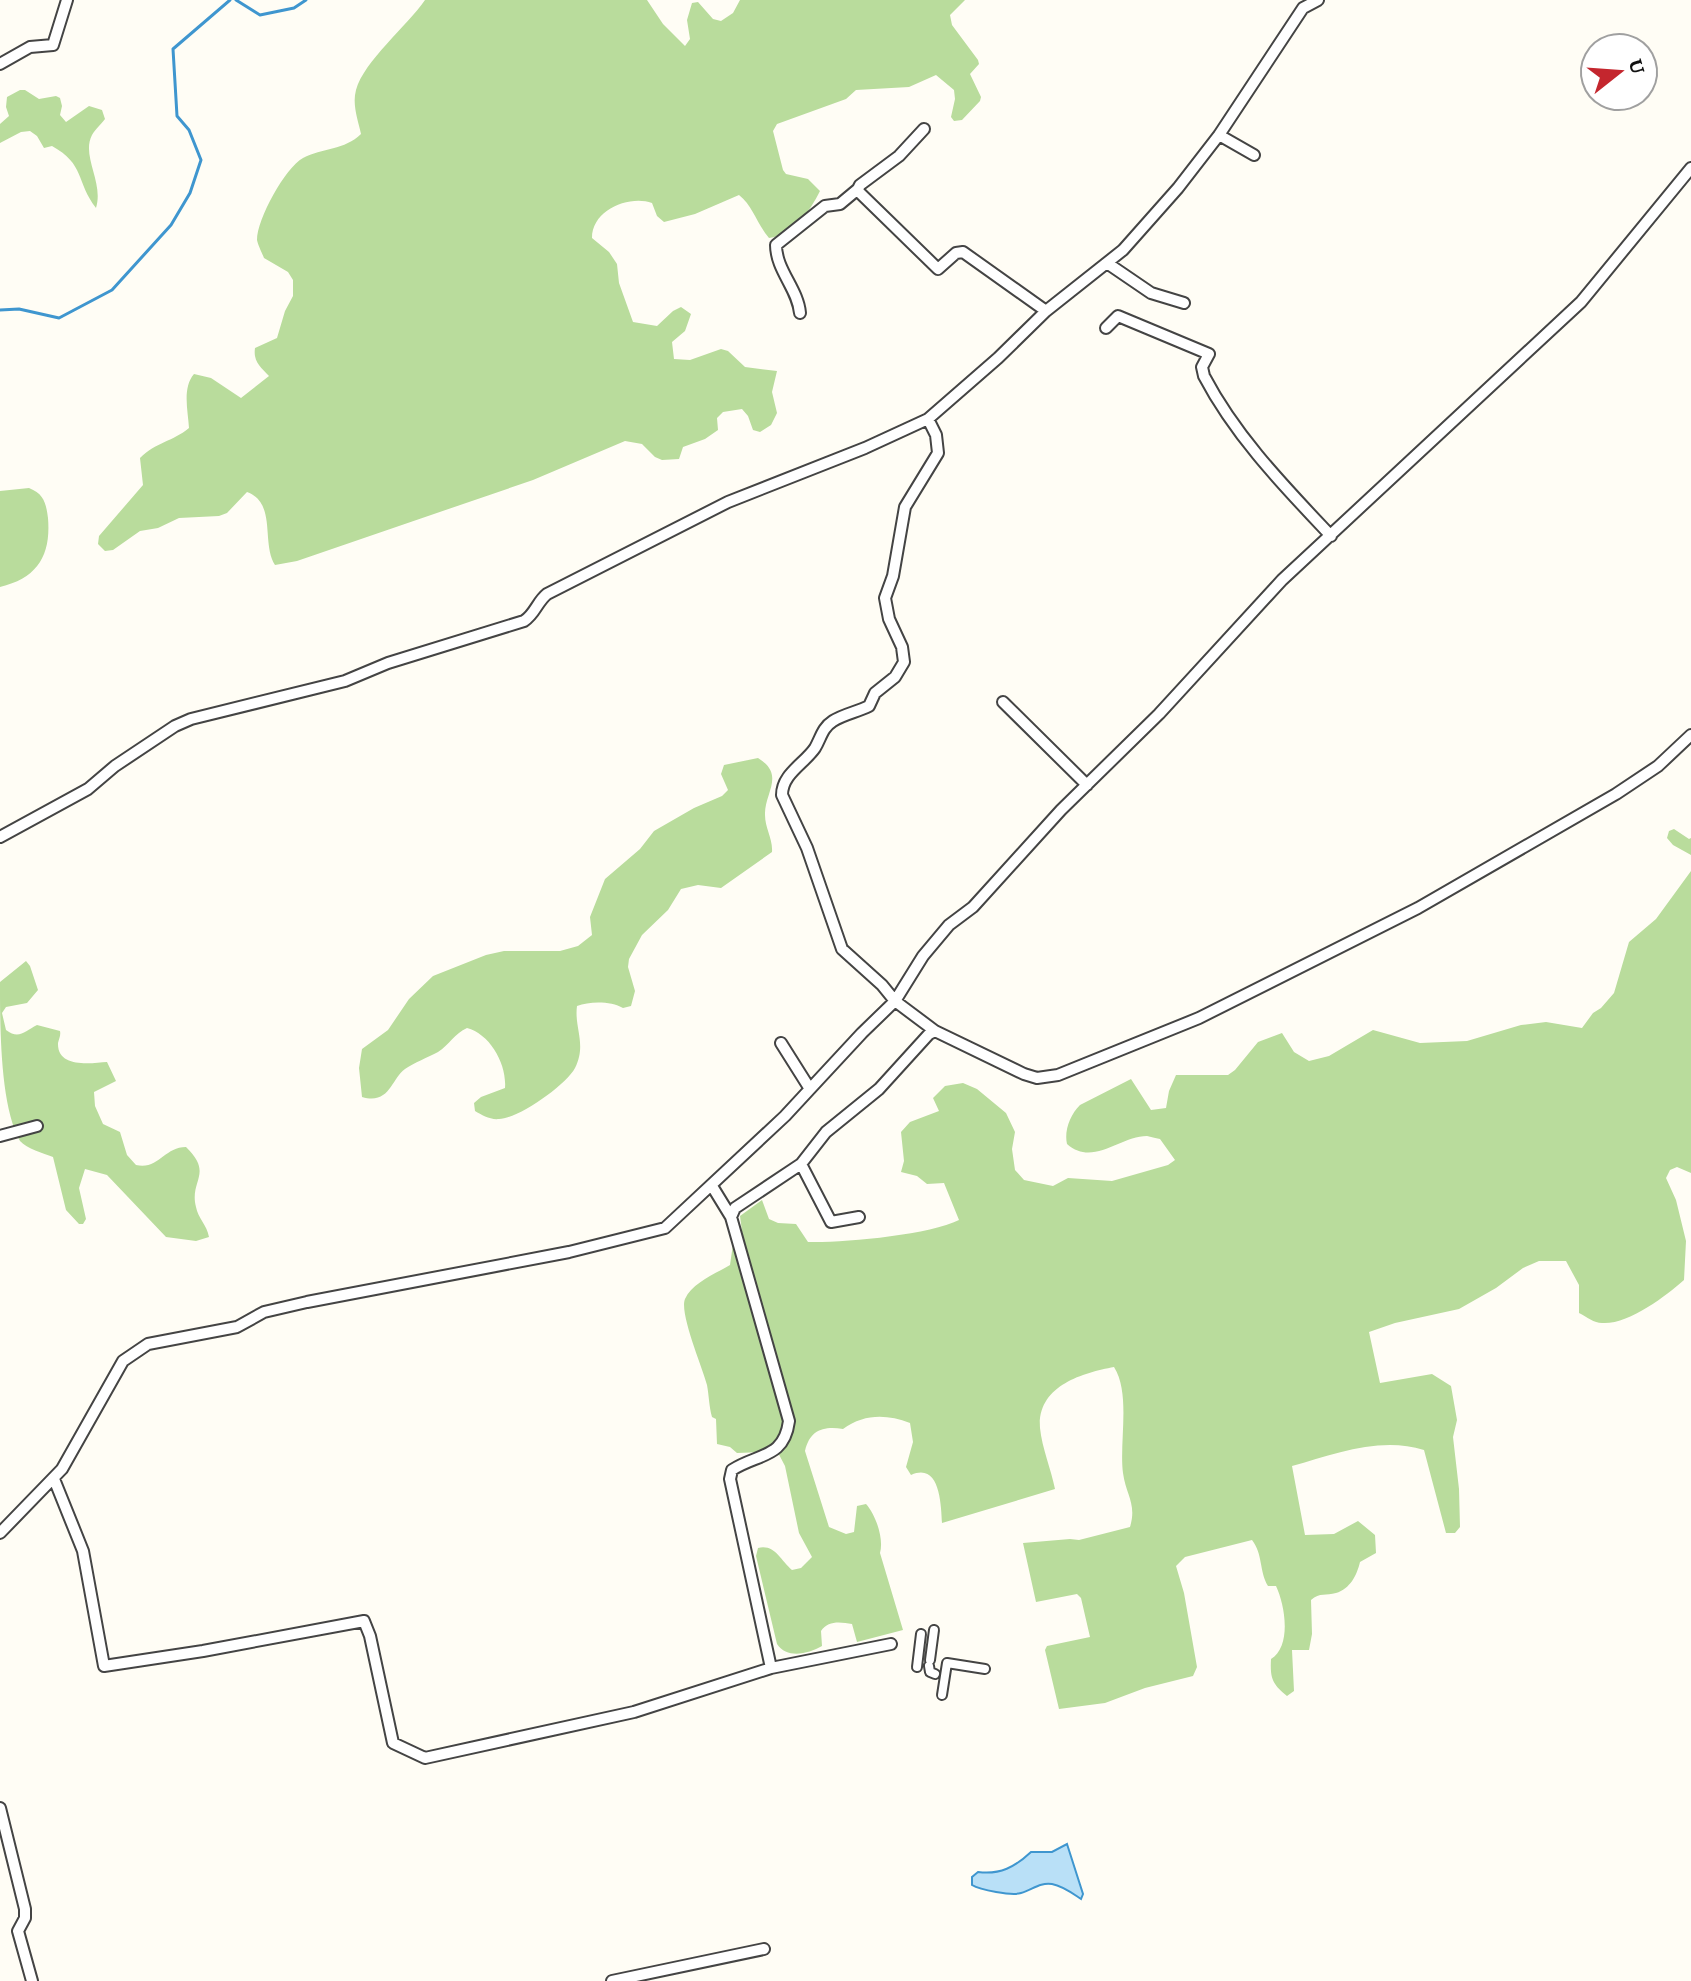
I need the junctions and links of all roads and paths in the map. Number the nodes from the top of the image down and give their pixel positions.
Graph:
1 (67, 0) edge
2 (1318, 0) edge
3 (0, 64) edge
4 (924, 129) dead end
5 (1219, 135) junction
6 (1254, 155) dead end
7 (1691, 168) edge
8 (858, 189) junction
9 (1107, 263) junction
10 (1184, 303) dead end
11 (1046, 311) junction
12 (800, 313) dead end
13 (1106, 328) dead end
14 (928, 419) junction
15 (1331, 536) junction
16 (1003, 702) dead end
17 (1691, 735) edge
18 (1087, 785) junction
19 (0, 837) edge
20 (895, 1001) junction
21 (935, 1031) junction
22 (781, 1043) dead end
23 (810, 1089) junction
24 (37, 1126) dead end
25 (0, 1136) edge
26 (801, 1164) junction
27 (712, 1186) junction
28 (731, 1217) junction
29 (859, 1217) dead end
30 (54, 1479) junction
31 (0, 1533) edge
32 (891, 1644) dead end
33 (917, 1667) dead end
34 (771, 1668) junction
35 (985, 1669) dead end
36 (940, 1674) junction
37 (942, 1695) dead end
38 (0, 1808) edge
39 (764, 1949) dead end
40 (32, 1981) edge
41 (612, 1981) edge

1 - 3 street
2 - 5 street
4 - 8 street
5 - 6 street
5 - 9 street
7 - 15 street
8 - 11 street
8 - 12 street
9 - 10 street
9 - 11 street
11 - 14 street
13 - 15 street
14 - 19 street
14 - 20 street
15 - 18 street
16 - 18 street
17 - 21 street
18 - 20 street
20 - 21 street
20 - 23 street
21 - 26 street
22 - 23 street
23 - 27 street
24 - 25 street
26 - 28 street
26 - 29 street
27 - 28 street
27 - 30 street
28 - 34 street
30 - 31 street
30 - 34 street
32 - 34 street
33 - 36 street
35 - 36 street
36 - 37 street
38 - 40 street
39 - 41 street

